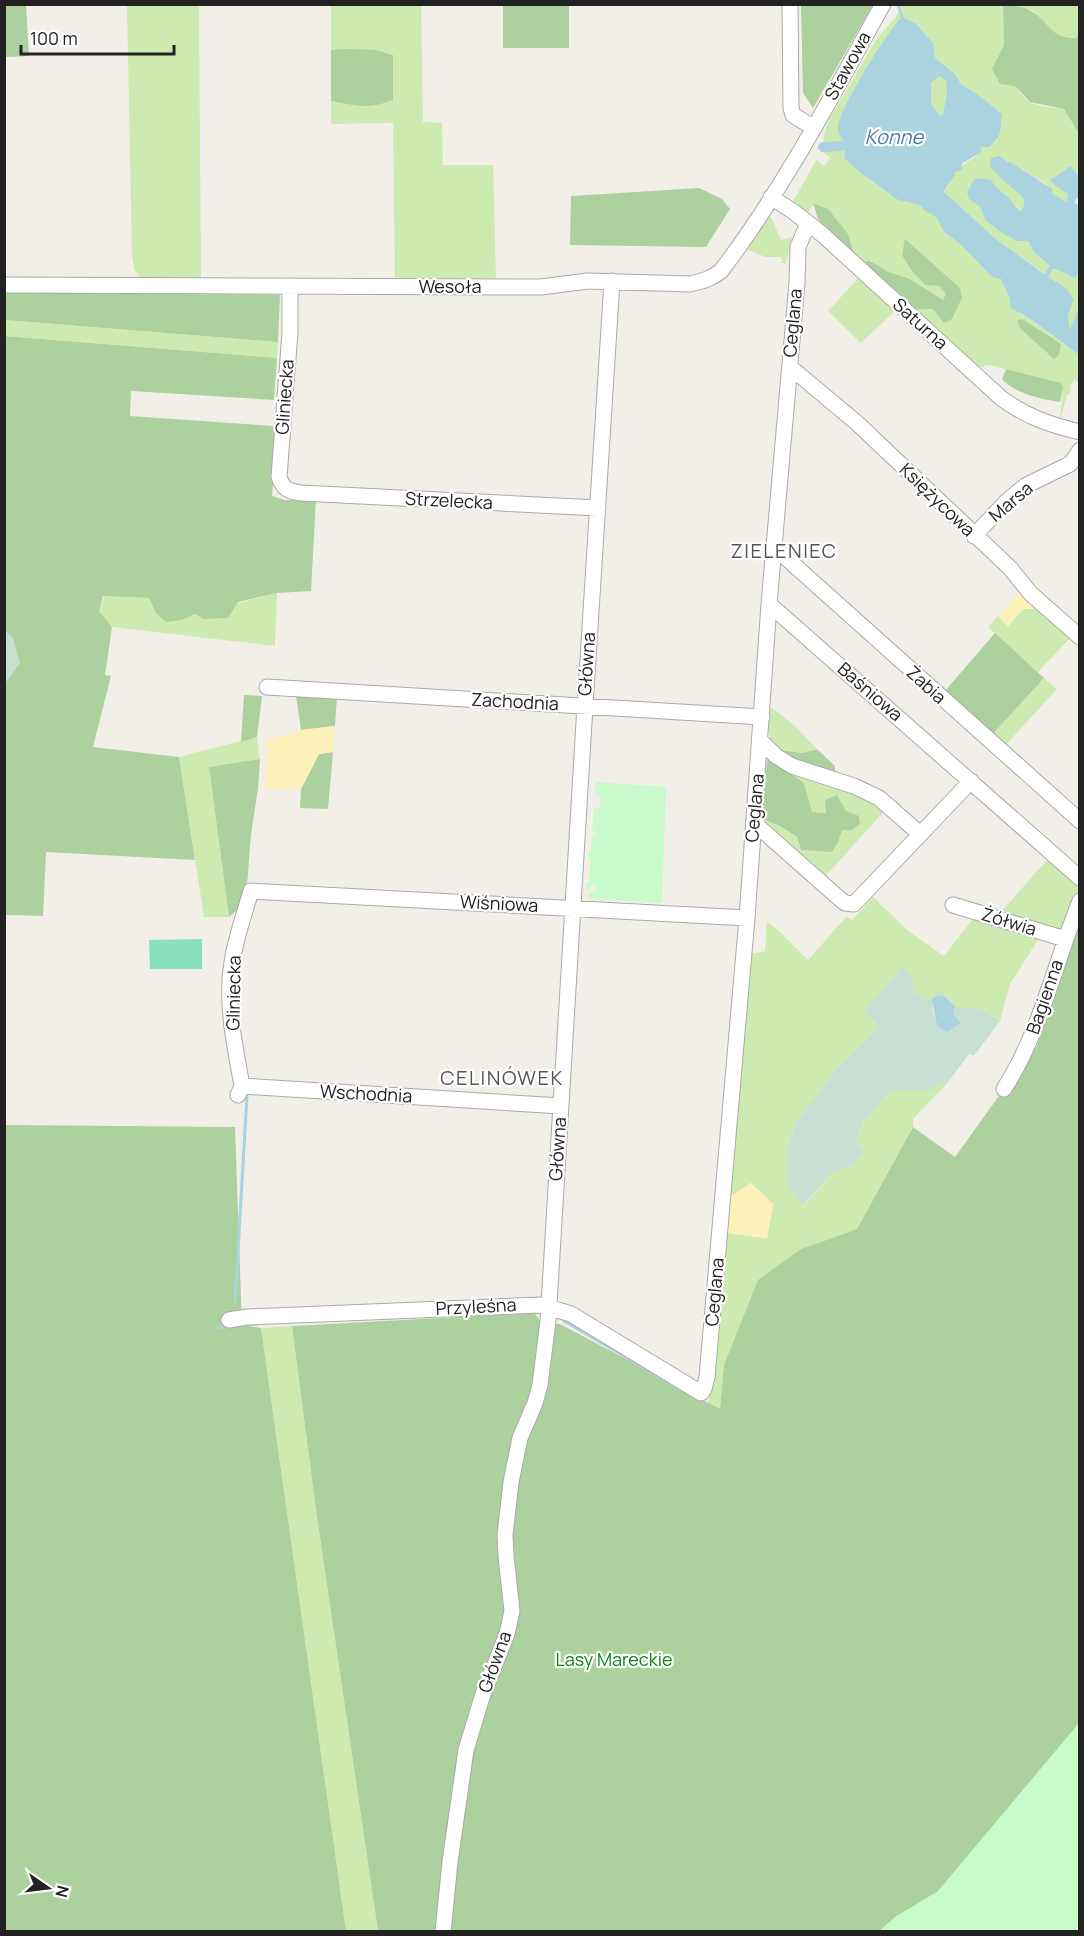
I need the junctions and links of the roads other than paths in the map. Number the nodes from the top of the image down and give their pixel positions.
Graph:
1 (790, 4) edge
2 (884, 4) edge
3 (813, 128) junction
4 (771, 197) junction
5 (808, 223) junction
6 (612, 281) junction
7 (4, 285) edge
8 (290, 286) junction
9 (790, 367) junction
10 (1080, 432) edge
11 (1080, 450) edge
12 (301, 493) joint
13 (598, 508) junction
14 (974, 536) junction
15 (775, 548) junction
16 (769, 604) junction
17 (1080, 637) edge
18 (267, 687) dead end
19 (585, 705) junction
20 (762, 717) junction
21 (760, 741) junction
22 (971, 781) junction
23 (1080, 820) edge
24 (754, 823) junction
25 (920, 834) junction
26 (1080, 878) edge
27 (251, 891) joint
28 (1080, 901) edge
29 (953, 904) dead end
30 (574, 908) junction
31 (747, 918) junction
32 (1065, 939) junction
33 (1004, 1089) dead end
34 (240, 1090) joint
35 (561, 1106) junction
36 (549, 1308) junction
37 (229, 1320) dead end
38 (701, 1393) joint
39 (443, 1932) edge

1 - 3 street
2 - 3 street, Stawowa
3 - 4 street, Wesoła
4 - 5 street, Saturna
4 - 6 street, Wesoła
5 - 9 street, Ceglana
5 - 10 street, Saturna
6 - 8 street, Wesoła
6 - 13 street, Główna
7 - 8 street, Wesoła
8 - 12 street, Gliniecka
9 - 14 street, Księżycowa
9 - 15 street, Ceglana
11 - 14 street, Marsa
12 - 13 street, Strzelecka
13 - 19 street, Główna
14 - 17 street, Księżycowa
15 - 16 street, Ceglana
15 - 23 street, Żabia
16 - 20 street, Ceglana
16 - 22 street, Baśniowa
18 - 19 street, Zachodnia
19 - 20 street, Zachodnia
19 - 30 street, Główna
20 - 21 street, Ceglana
21 - 24 street, Ceglana
21 - 25 street
22 - 25 street
22 - 26 street, Baśniowa
24 - 25 street
24 - 31 street, Ceglana
27 - 30 street, Wiśniowa
27 - 34 street, Gliniecka
28 - 32 street, Bagienna
29 - 32 street, Żółwia
30 - 31 street, Wiśniowa
30 - 35 street, Główna
31 - 38 street, Ceglana
32 - 33 street, Bagienna
34 - 35 street, Wschodnia
35 - 36 street, Główna
36 - 37 street, Przyleśna
36 - 38 street, Przyleśna
36 - 39 street, Główna

